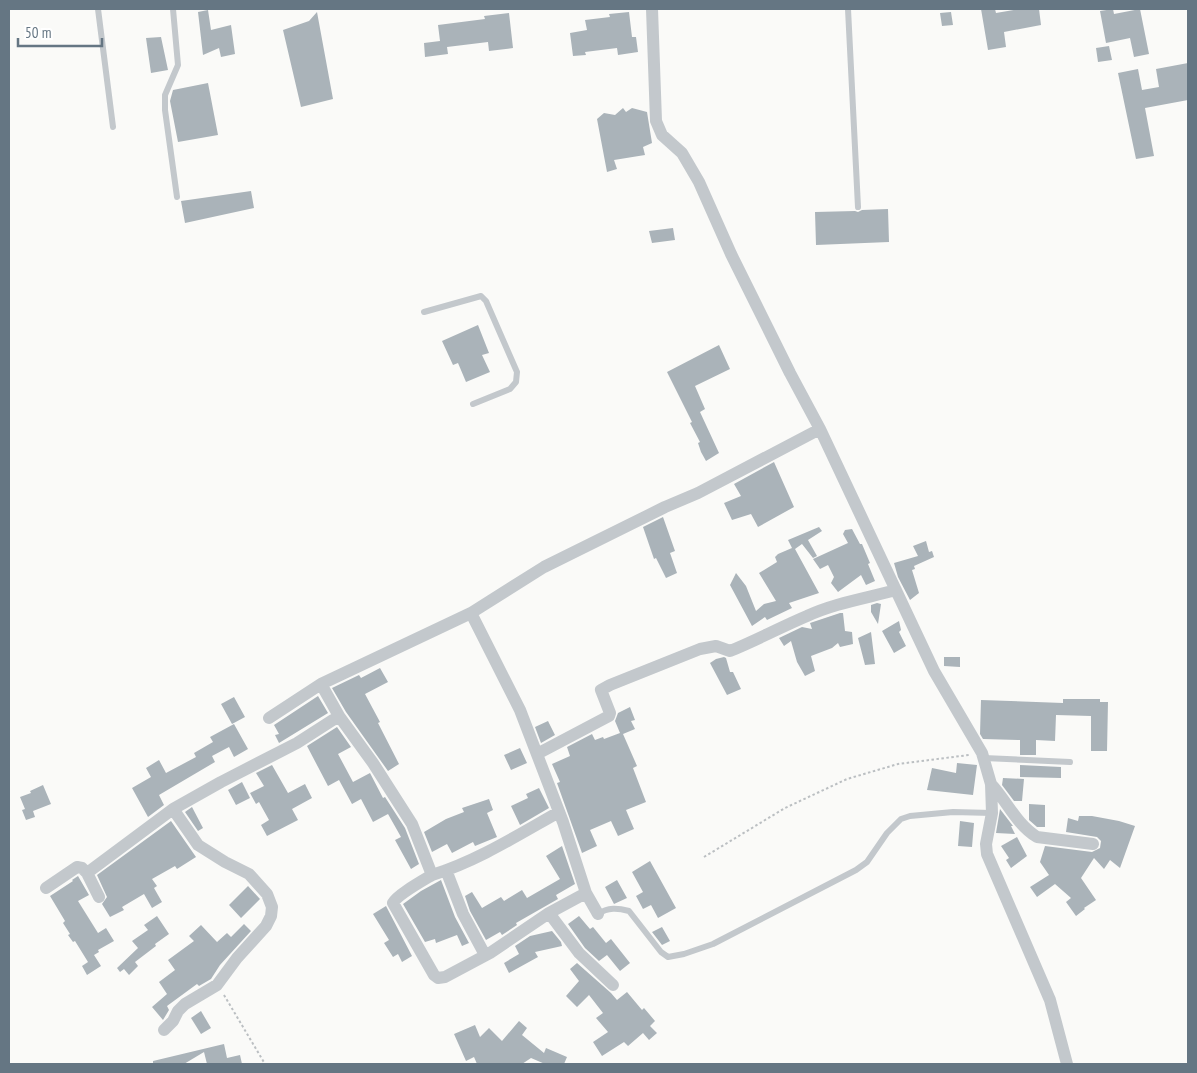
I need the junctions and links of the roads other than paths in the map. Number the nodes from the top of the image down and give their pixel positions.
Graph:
1 (98, 9) edge
2 (174, 9) edge
3 (652, 9) edge
4 (848, 9) edge
5 (113, 127) dead end
6 (177, 197) dead end
7 (858, 207) dead end
8 (424, 312) dead end
9 (474, 404) dead end
10 (820, 429) junction
11 (896, 590) junction
12 (471, 613) junction
13 (321, 684) junction
14 (339, 716) junction
15 (269, 718) dead end
16 (537, 754) junction
17 (983, 755) junction
18 (1070, 762) dead end
19 (991, 784) junction
20 (174, 809) junction
21 (559, 812) junction
22 (992, 813) junction
23 (1093, 844) dead end
24 (446, 870) junction
25 (87, 873) junction
26 (432, 875) junction
27 (46, 888) dead end
28 (586, 893) junction
29 (99, 897) dead end
30 (549, 913) junction
31 (598, 914) joint
32 (485, 955) junction
33 (613, 985) dead end
34 (164, 1030) dead end
35 (1067, 1064) edge

1 - 5 lane
2 - 6 lane
3 - 10 street
4 - 7 lane
8 - 9 lane
10 - 11 street
10 - 12 street
11 - 16 street
11 - 17 street
12 - 13 street
12 - 16 street
13 - 14 street
13 - 15 street
14 - 20 street
14 - 26 street
16 - 21 street
17 - 18 lane
17 - 19 street
19 - 22 street
19 - 23 street
20 - 25 street
20 - 34 street
21 - 24 street
21 - 28 street
22 - 31 lane
22 - 35 street
24 - 26 street
24 - 32 street
25 - 27 street
25 - 29 street
26 - 32 street
28 - 30 street
28 - 31 street
30 - 32 street
30 - 33 street

